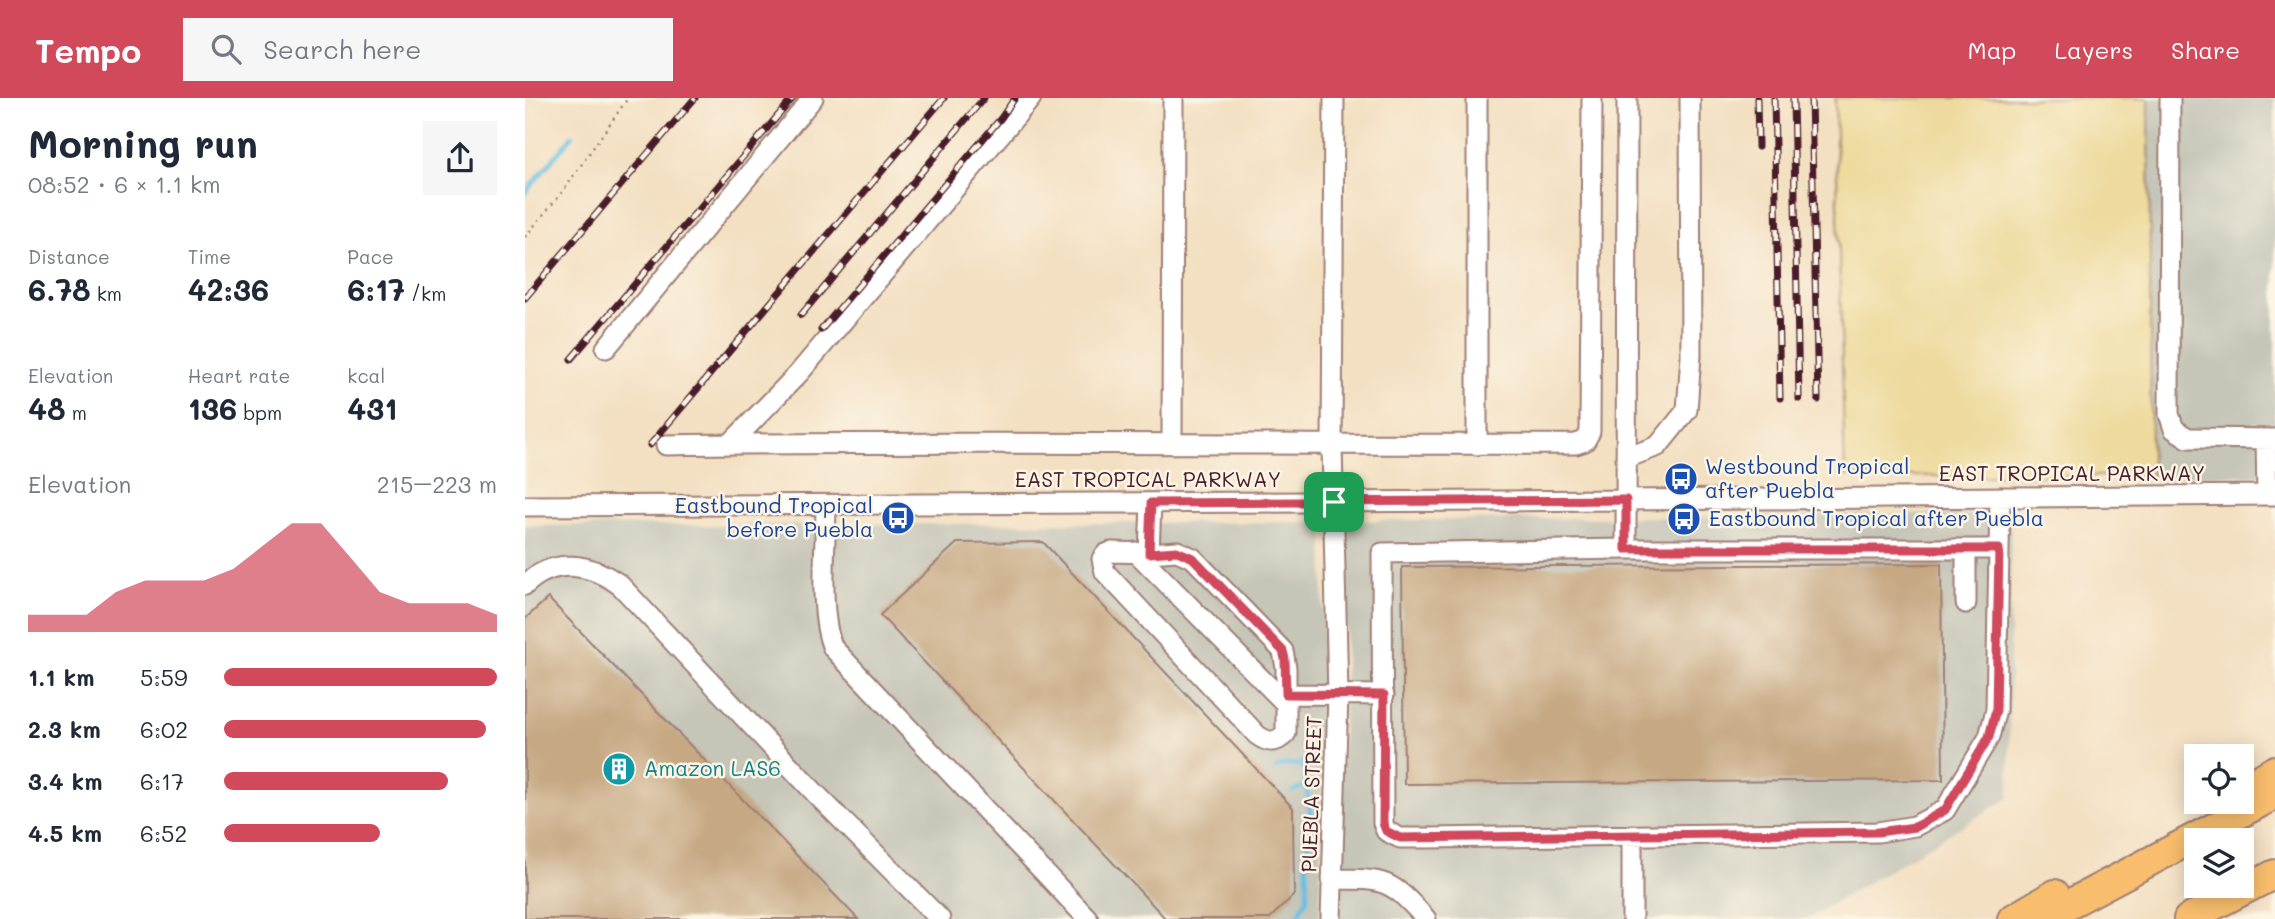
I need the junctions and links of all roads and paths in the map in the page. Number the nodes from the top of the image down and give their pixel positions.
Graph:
1 (628, 98) edge
2 (813, 98) edge
3 (1031, 98) edge
4 (1173, 98) edge
5 (1334, 98) edge
6 (1477, 98) edge
7 (1592, 98) edge
8 (1627, 98) edge
9 (1690, 98) edge
10 (2170, 98) edge
11 (525, 237) edge
12 (606, 348) dead end
13 (2271, 439) edge
14 (730, 444) junction
15 (1172, 444) junction
16 (1477, 444) junction
17 (666, 445) dead end
18 (1332, 446) junction
19 (1626, 458) junction
20 (2271, 495) edge
21 (2000, 497) junction
22 (1626, 500) junction
23 (1334, 502) junction
24 (1151, 503) junction
25 (826, 505) junction
26 (525, 506) edge
27 (1626, 549) junction
28 (1966, 549) junction
29 (1999, 549) junction
30 (1142, 553) junction
31 (525, 585) edge
32 (1966, 603) dead end
33 (1338, 695) junction
34 (1384, 695) junction
35 (1286, 699) junction
36 (2275, 770) edge
37 (2254, 782) edge
38 (2275, 795) edge
39 (2198, 814) edge
40 (1632, 835) junction
41 (2275, 874) edge
42 (1332, 879) junction
43 (940, 919) edge
44 (1088, 919) edge
45 (1331, 919) edge
46 (1426, 919) edge
47 (1632, 919) edge
48 (2012, 919) edge
49 (2041, 919) edge
50 (2188, 919) edge

1 - 11 path
2 - 12 street
3 - 14 street
4 - 15 street
5 - 18 street, PUEBLA STREET
6 - 16 street
7 - 16 street
8 - 19 street
9 - 19 street
10 - 13 street
13 - 20 street
14 - 15 street
14 - 17 street
15 - 18 street
16 - 18 street
18 - 23 street, PUEBLA STREET
19 - 22 street
20 - 21 street, EAST TROPICAL PARKWAY
21 - 22 street, EAST TROPICAL PARKWAY
21 - 29 street
22 - 23 street, EAST TROPICAL PARKWAY
22 - 27 street
23 - 24 street, EAST TROPICAL PARKWAY
23 - 33 street, PUEBLA STREET
24 - 25 street, EAST TROPICAL PARKWAY
24 - 30 street
25 - 26 street, EAST TROPICAL PARKWAY
25 - 44 street
27 - 28 street
27 - 34 street
28 - 29 street
28 - 32 street
29 - 40 street
30 - 35 street
30 - 35 street
30 - 35 street
31 - 43 street
33 - 34 street
33 - 35 street
33 - 42 street, PUEBLA STREET
34 - 40 street
36 - 37 highway
38 - 49 highway
39 - 48 highway
40 - 47 street
41 - 50 highway
42 - 45 street, PUEBLA STREET
42 - 46 street

